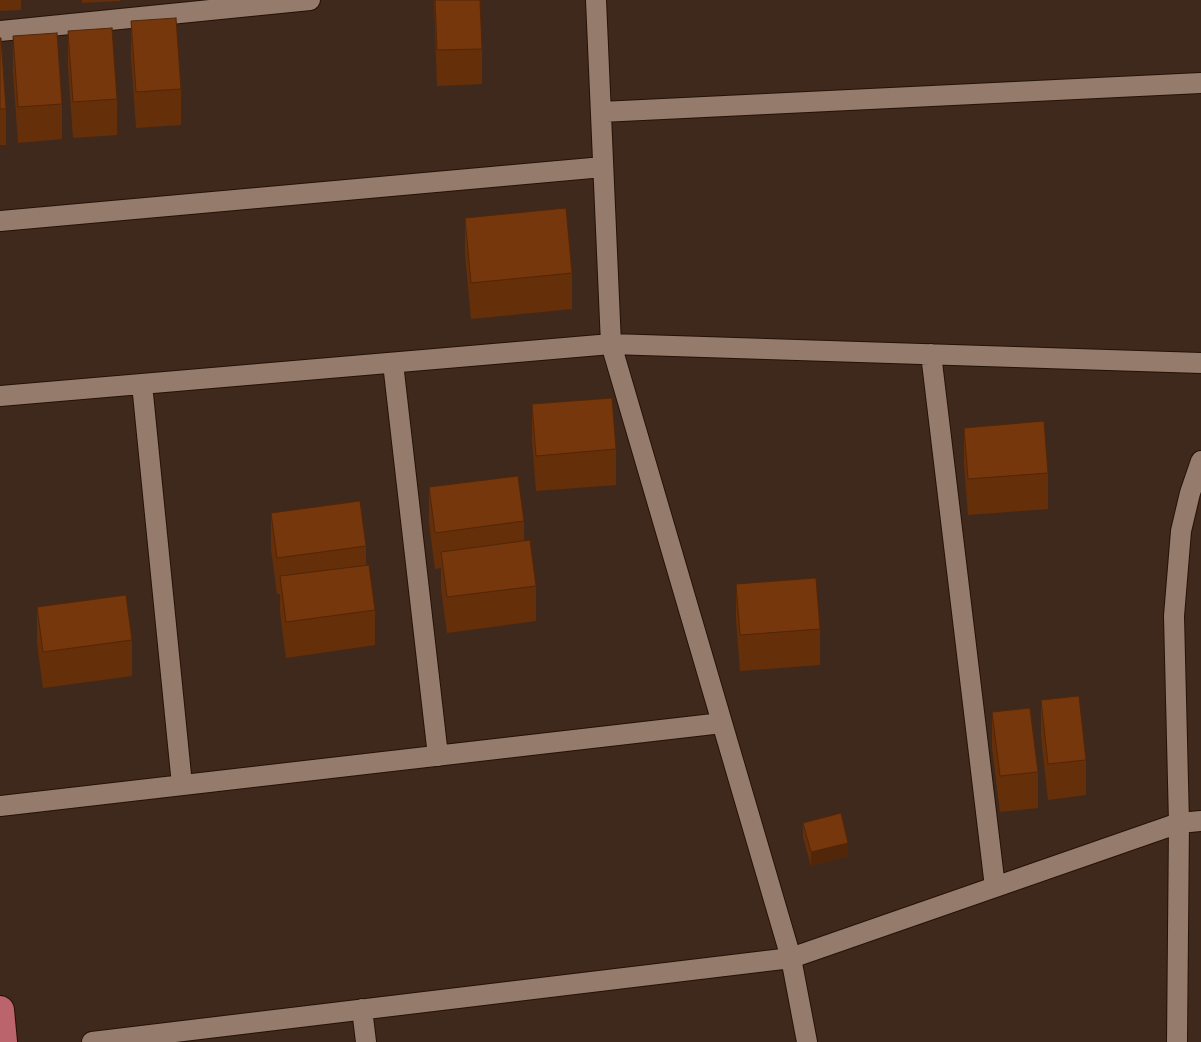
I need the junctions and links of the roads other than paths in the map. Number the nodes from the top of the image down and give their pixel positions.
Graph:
1 (310, 0) edge
2 (596, 0) edge
3 (0, 31) edge
4 (1201, 84) edge
5 (601, 112) junction
6 (603, 167) junction
7 (0, 221) edge
8 (611, 344) junction
9 (931, 354) junction
10 (394, 363) junction
11 (1201, 363) edge
12 (142, 384) junction
13 (0, 396) edge
14 (1201, 461) edge
15 (722, 723) junction
16 (438, 756) junction
17 (182, 785) junction
18 (0, 806) edge
19 (1201, 821) edge
20 (1179, 823) junction
21 (995, 887) junction
22 (791, 958) junction
23 (362, 1009) junction
24 (0, 1010) edge
25 (3, 1042) edge
26 (92, 1042) edge
27 (366, 1042) edge
28 (807, 1042) edge
29 (1177, 1042) edge

1 - 3 street
2 - 5 street
4 - 5 street
5 - 6 street
6 - 7 street
6 - 8 street
8 - 9 street
8 - 10 street
8 - 15 street
9 - 11 street
9 - 21 street
10 - 12 street
10 - 16 street
12 - 13 street
12 - 17 street
14 - 20 street
15 - 16 street
15 - 22 street
16 - 17 street
17 - 18 street
19 - 20 street
20 - 21 street
20 - 29 street
21 - 22 street
22 - 23 street
22 - 28 street
23 - 26 street
23 - 27 street
24 - 25 main road

